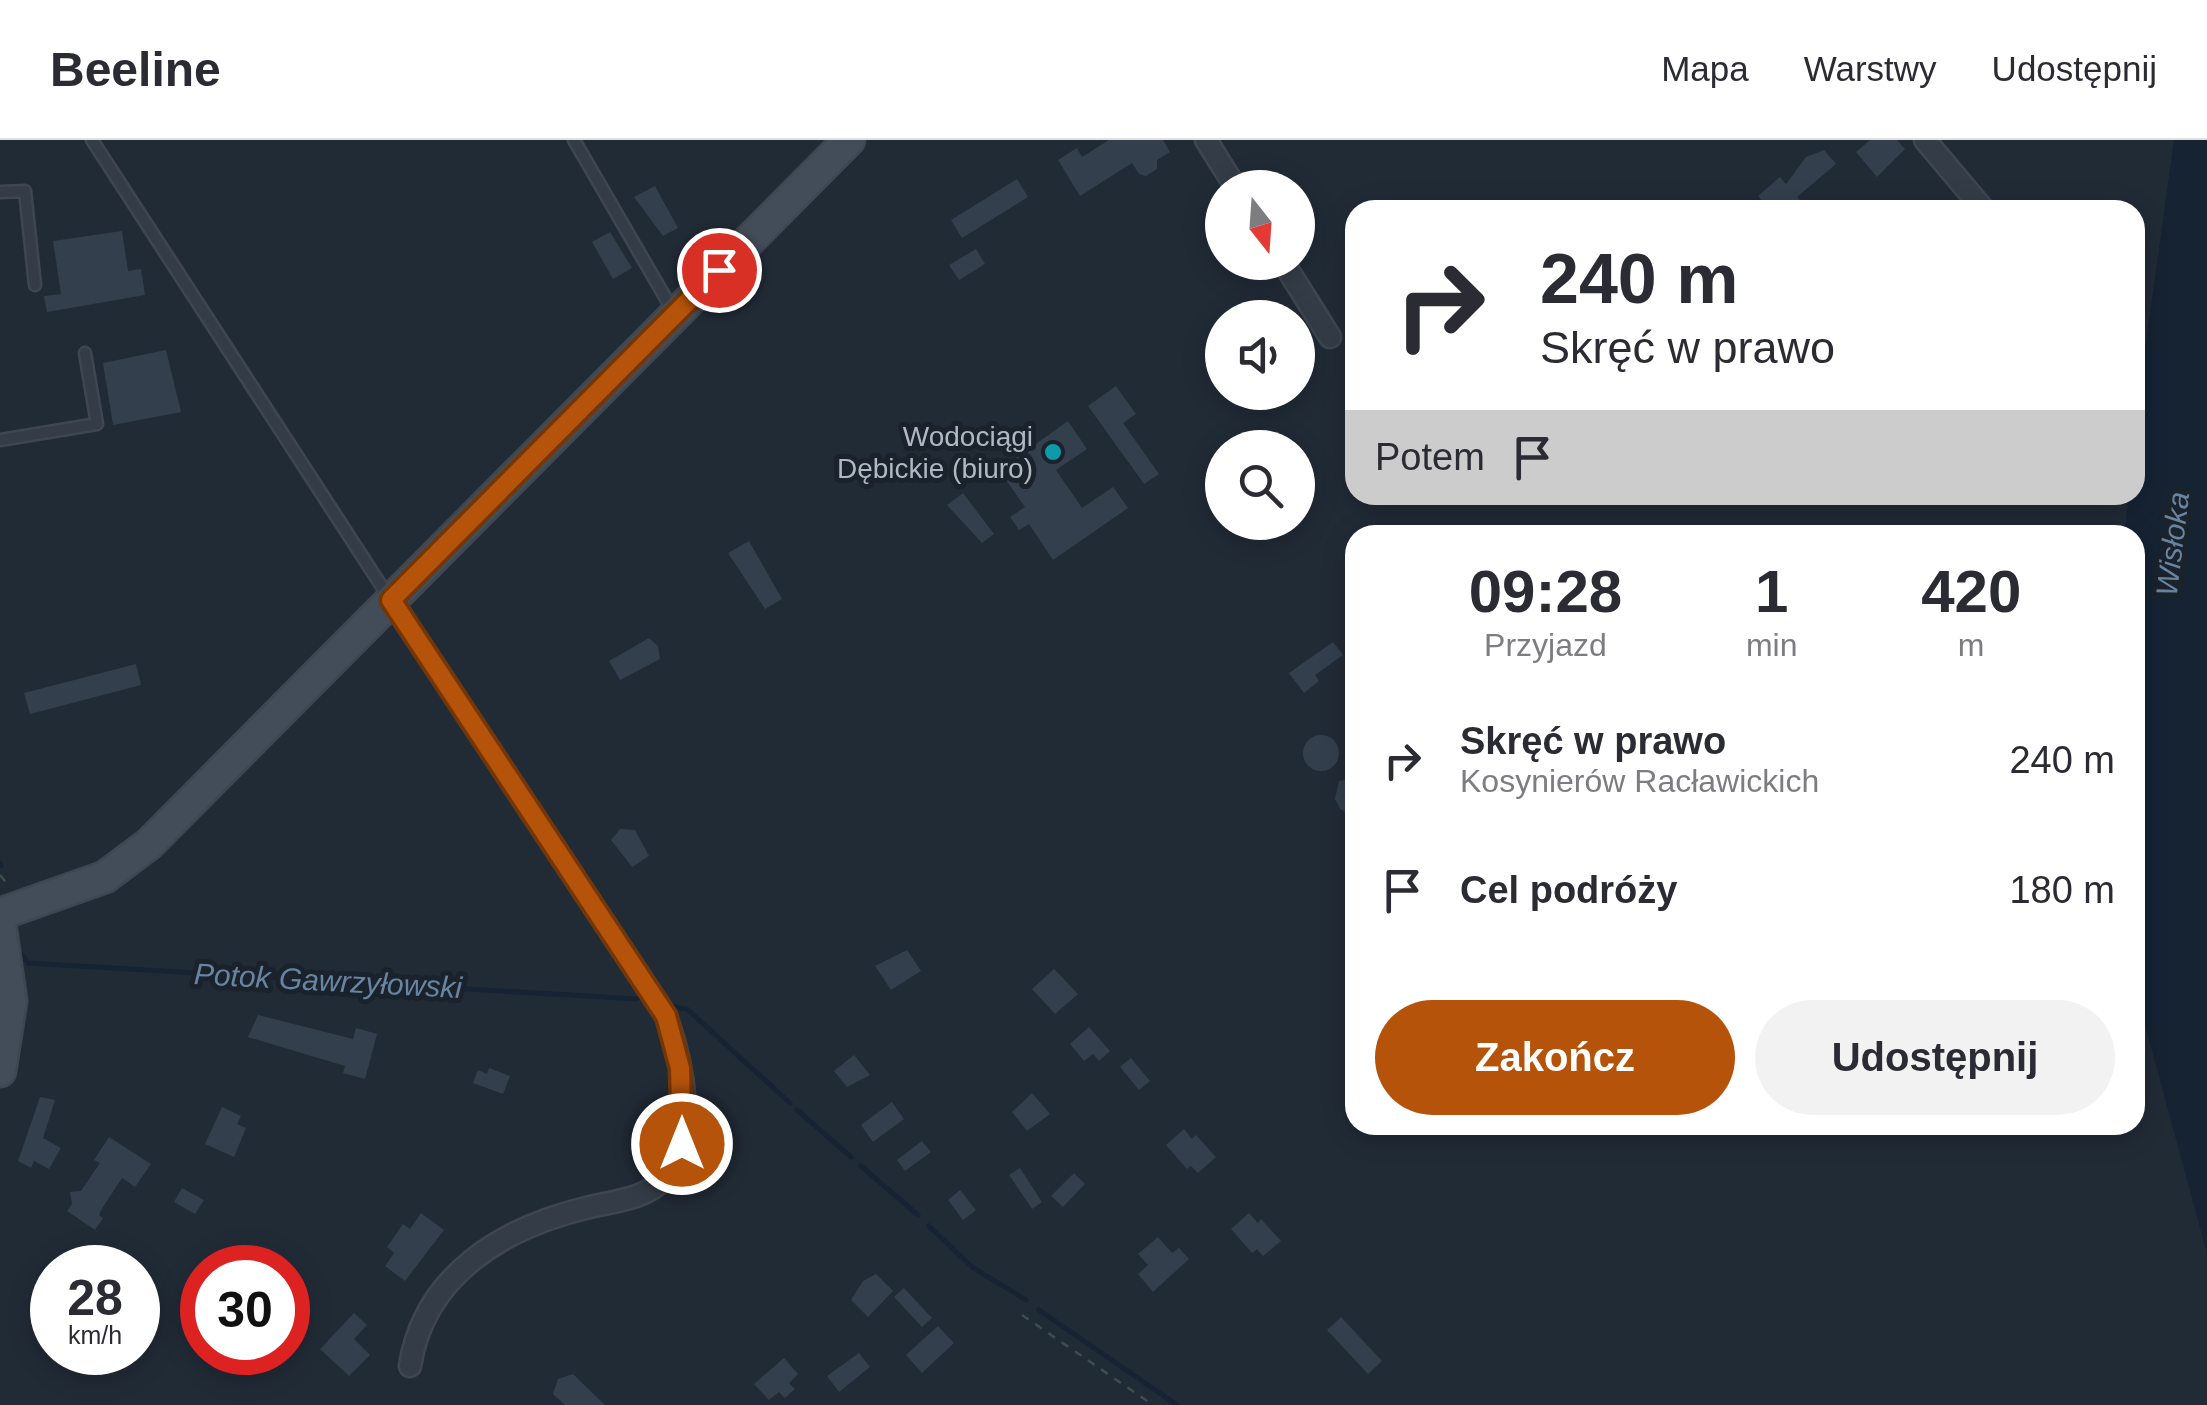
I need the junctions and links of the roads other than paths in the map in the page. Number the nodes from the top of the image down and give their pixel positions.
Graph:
1 (92, 140) edge
2 (574, 140) edge
3 (848, 140) edge
4 (1206, 140) edge
5 (1925, 140) edge
6 (1225, 170) edge
7 (0, 192) edge
8 (1976, 200) edge
9 (1294, 280) edge
10 (35, 285) dead end
11 (675, 314) junction
12 (1330, 337) dead end
13 (84, 353) dead end
14 (0, 440) edge
15 (391, 600) junction
16 (0, 914) edge
17 (0, 924) edge
18 (0, 1071) edge
19 (410, 1366) dead end

1 - 15 lane
2 - 11 lane
3 - 11 street
4 - 6 street
5 - 8 street
7 - 10 lane
9 - 12 street
11 - 15 street
13 - 14 lane
15 - 16 street
15 - 19 street
17 - 18 street

